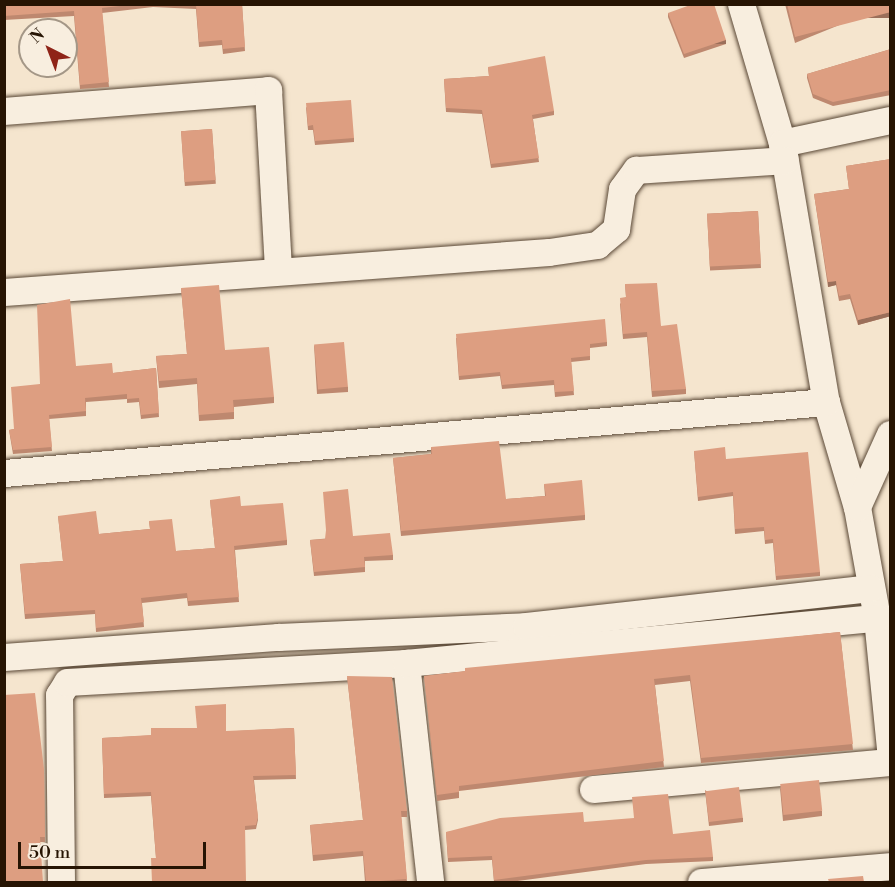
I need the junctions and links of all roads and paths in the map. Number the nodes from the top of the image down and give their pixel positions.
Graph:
1 (741, 4) edge
2 (4, 111) edge
3 (891, 120) edge
4 (784, 152) junction
5 (278, 271) junction
6 (4, 292) edge
7 (826, 402) junction
8 (891, 434) edge
9 (4, 473) edge
10 (857, 507) junction
11 (870, 588) junction
12 (877, 618) junction
13 (4, 657) edge
14 (406, 663) junction
15 (887, 670) edge
16 (891, 748) edge
17 (891, 762) edge
18 (593, 789) dead end
19 (891, 866) edge
20 (61, 882) edge
21 (430, 882) edge
22 (701, 882) edge

1 - 4 street
2 - 5 street
3 - 4 street
4 - 5 street
4 - 7 street
5 - 6 street
7 - 9 street
7 - 10 street
8 - 10 street
10 - 11 street
11 - 12 street
11 - 13 street
12 - 14 street
12 - 15 street
14 - 20 street
14 - 21 street
15 - 16 street
17 - 18 street
19 - 22 street

